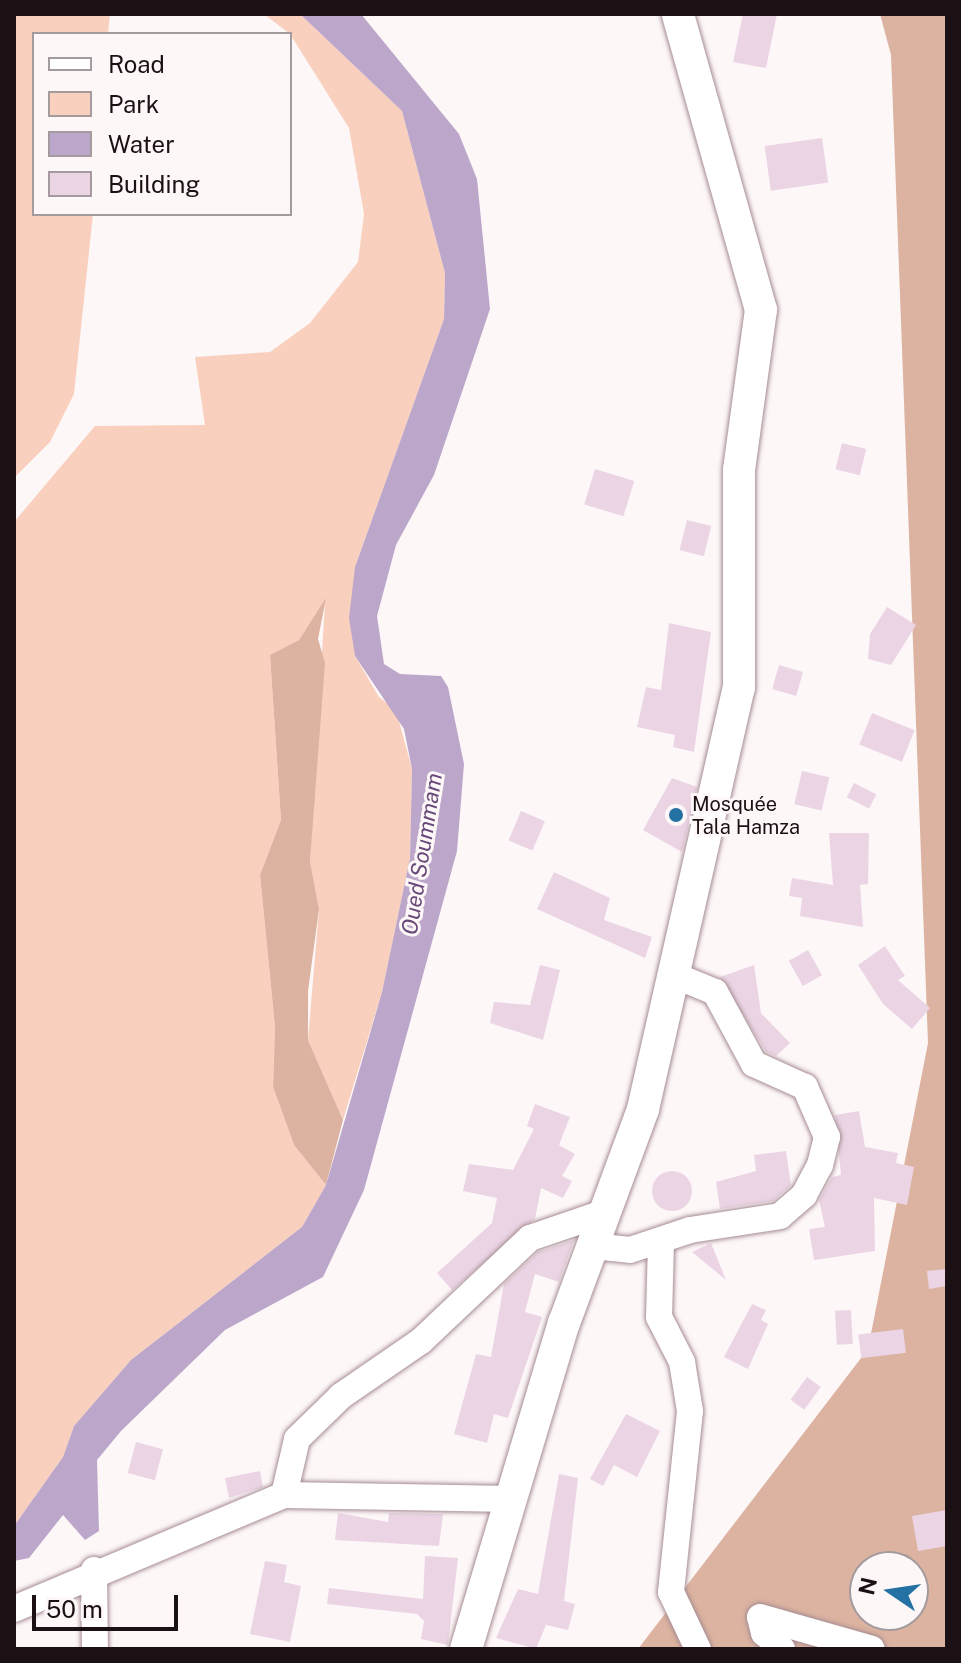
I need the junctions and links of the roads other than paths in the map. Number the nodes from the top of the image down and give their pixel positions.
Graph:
1 (678, 14) edge
2 (676, 976) junction
3 (606, 1212) junction
4 (661, 1242) junction
5 (593, 1246) junction
6 (284, 1495) junction
7 (513, 1499) junction
8 (94, 1570) junction
9 (14, 1609) edge
10 (95, 1649) edge
11 (466, 1649) edge
12 (698, 1649) edge
13 (782, 1649) edge
14 (872, 1649) edge

1 - 2 main road
2 - 3 main road
2 - 4 street
3 - 5 main road
3 - 6 street
4 - 5 street
4 - 12 street
5 - 7 main road
6 - 7 street
6 - 8 street
7 - 11 main road
8 - 9 street
8 - 10 street
13 - 14 street

